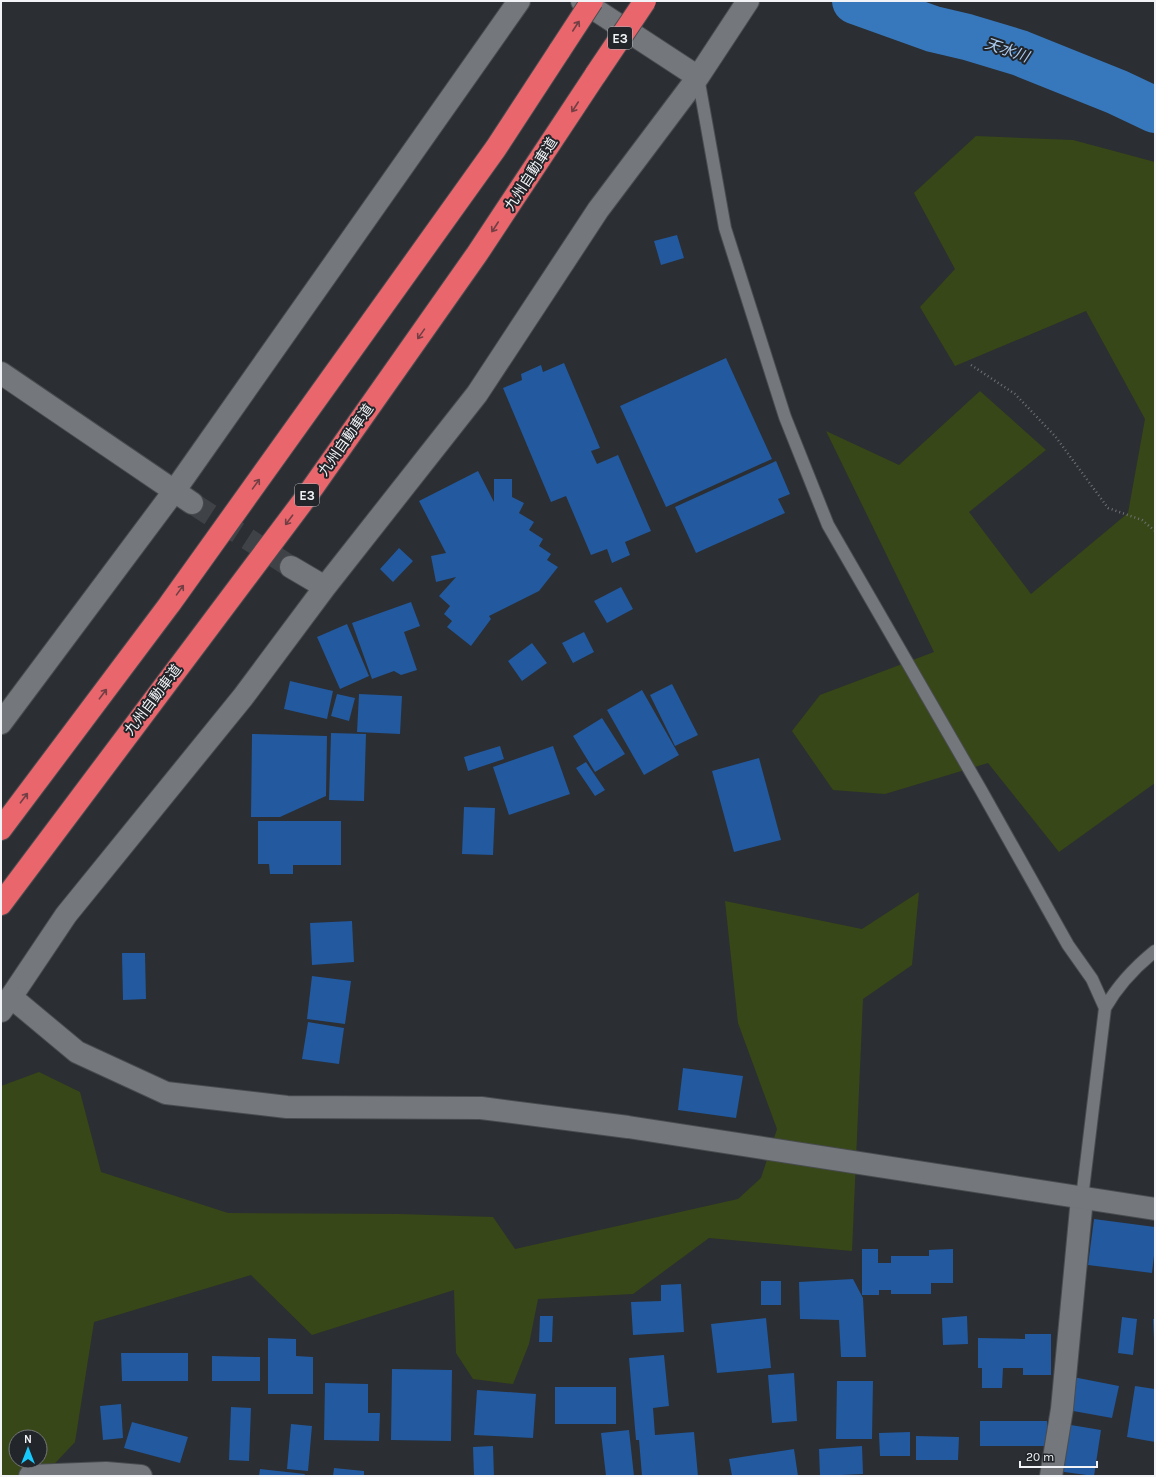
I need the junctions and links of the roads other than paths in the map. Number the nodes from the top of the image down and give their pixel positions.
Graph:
1 (519, 1) edge
2 (582, 1) edge
3 (592, 1) edge
4 (645, 1) edge
5 (748, 1) edge
6 (698, 76) junction
7 (1, 373) edge
8 (175, 490) junction
9 (192, 503) tunnel mouth
10 (290, 567) tunnel mouth
11 (325, 587) junction
12 (1, 723) edge
13 (1, 829) edge
14 (1, 904) edge
15 (1155, 950) edge
16 (6, 1004) edge
17 (1104, 1008) junction
18 (1082, 1198) junction
19 (1155, 1209) edge
20 (30, 1476) edge
21 (141, 1476) edge
22 (1051, 1476) edge

1 - 8 street
2 - 6 street
13 -> 3 highway, bridge
4 -> 14 highway, 九州自動車道 / E3, bridge
5 - 6 street
6 - 11 street
6 - 17 lane
7 - 8 street
8 - 9 street
8 - 12 street
10 - 11 street
11 - 16 street
15 - 17 lane
16 - 18 street
17 - 18 lane
18 - 19 street
18 - 22 street
20 - 21 street

